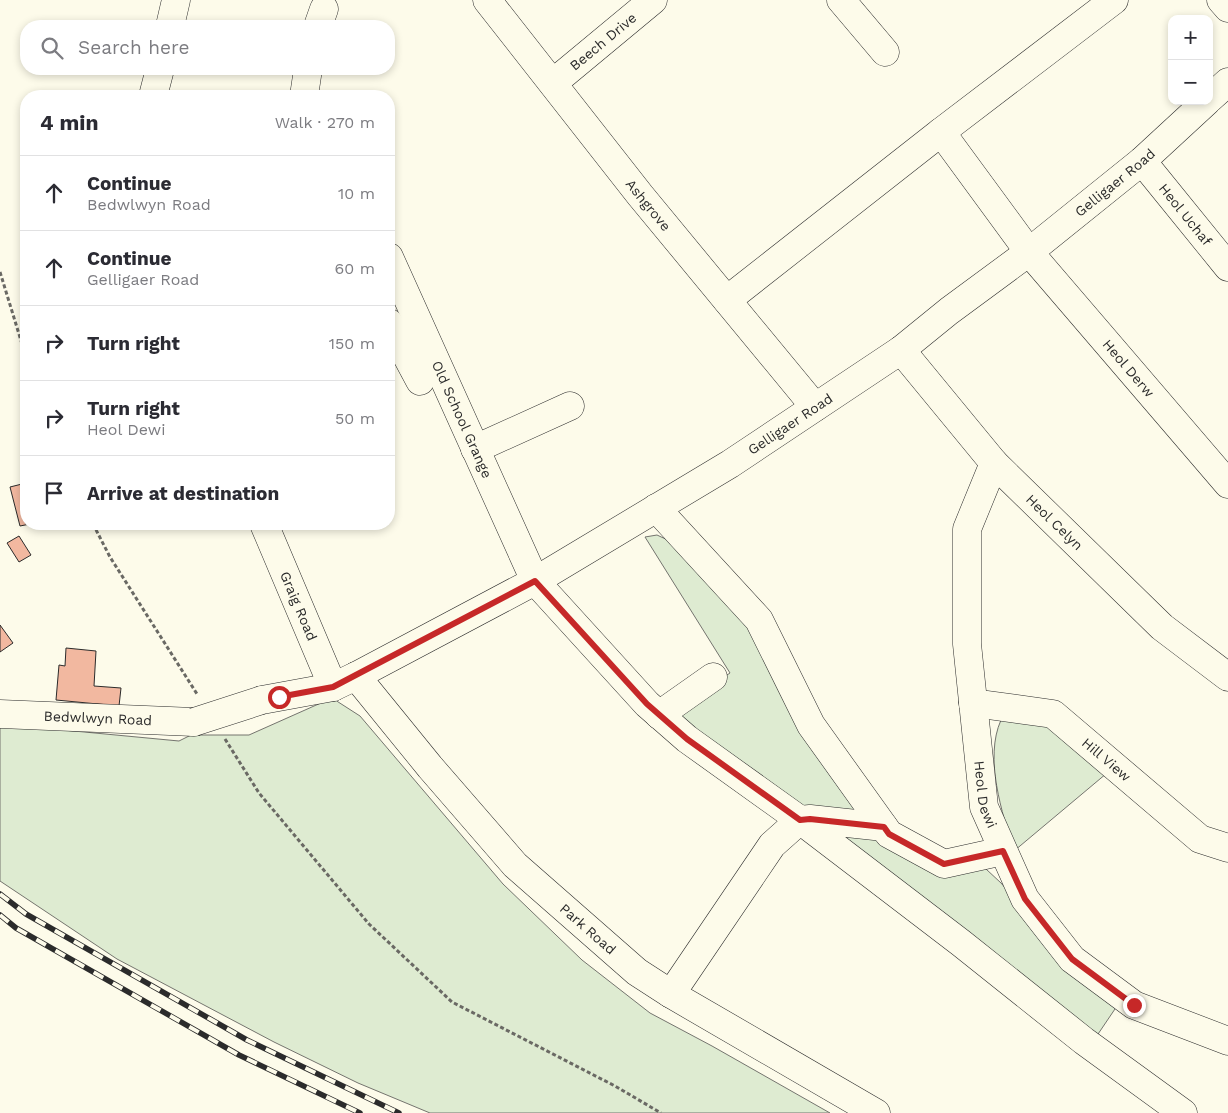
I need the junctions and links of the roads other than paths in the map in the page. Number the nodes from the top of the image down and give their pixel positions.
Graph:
1 (176, 0) edge
2 (487, 0) edge
3 (653, 0) edge
4 (841, 0) edge
5 (1114, 0) edge
6 (1221, 0) edge
7 (1228, 8) edge
8 (171, 20) edge
9 (885, 52) dead end
10 (158, 75) edge
11 (307, 75) edge
12 (1228, 82) edge
13 (553, 84) junction
14 (155, 90) edge
15 (305, 90) edge
16 (1213, 96) edge
17 (1203, 105) edge
18 (941, 132) junction
19 (1142, 161) junction
20 (1029, 252) junction
21 (1228, 267) edge
22 (395, 270) edge
23 (727, 300) junction
24 (395, 334) edge
25 (901, 350) junction
26 (420, 381) dead end
27 (570, 406) dead end
28 (815, 407) junction
29 (475, 449) junction
30 (994, 463) junction
31 (1228, 484) edge
32 (656, 508) junction
33 (267, 530) edge
34 (535, 581) junction
35 (713, 677) dead end
36 (1228, 677) edge
37 (345, 681) junction
38 (973, 703) junction
39 (0, 714) edge
40 (659, 715) junction
41 (800, 820) junction
42 (884, 827) junction
43 (1228, 848) edge
44 (1003, 851) junction
45 (671, 994) junction
46 (1228, 1042) edge
47 (876, 1113) edge
48 (1182, 1113) edge

1 - 8 street
2 - 13 street, Ashgrove
3 - 13 street, Beech Drive
4 - 9 street
5 - 18 street
6 - 7 street
10 - 14 street
11 - 15 street
12 - 16 street, Gelligaer Road
13 - 23 street, Ashgrove
17 - 19 street, Gelligaer Road
18 - 20 street, Heol Derw
18 - 23 street
19 - 20 street, Gelligaer Road
19 - 21 street, Heol Uchaf
20 - 25 street, Gelligaer Road
20 - 31 street, Heol Derw
22 - 29 street, Old School Grange
23 - 28 street, Ashgrove
24 - 26 street
25 - 28 street, Gelligaer Road
25 - 30 street, Heol Celyn
27 - 29 street
28 - 32 street, Gelligaer Road
29 - 34 street, Old School Grange
30 - 36 street, Heol Celyn
30 - 38 street, Heol Dewi
32 - 34 street, Gelligaer Road
32 - 42 street
33 - 37 street, Graig Road
34 - 37 street, Gelligaer Road
34 - 40 street, Old School Grange
35 - 40 street
37 - 39 street, Bedwlwyn Road, bridge
37 - 45 street, Park Road
38 - 43 street, Hill View
38 - 44 street, Heol Dewi
40 - 41 street, Old School Grange
41 - 42 street
41 - 45 street
41 - 48 street, Old School Grange
42 - 44 street
44 - 46 street, Heol Dewi
45 - 47 street, Park Road

